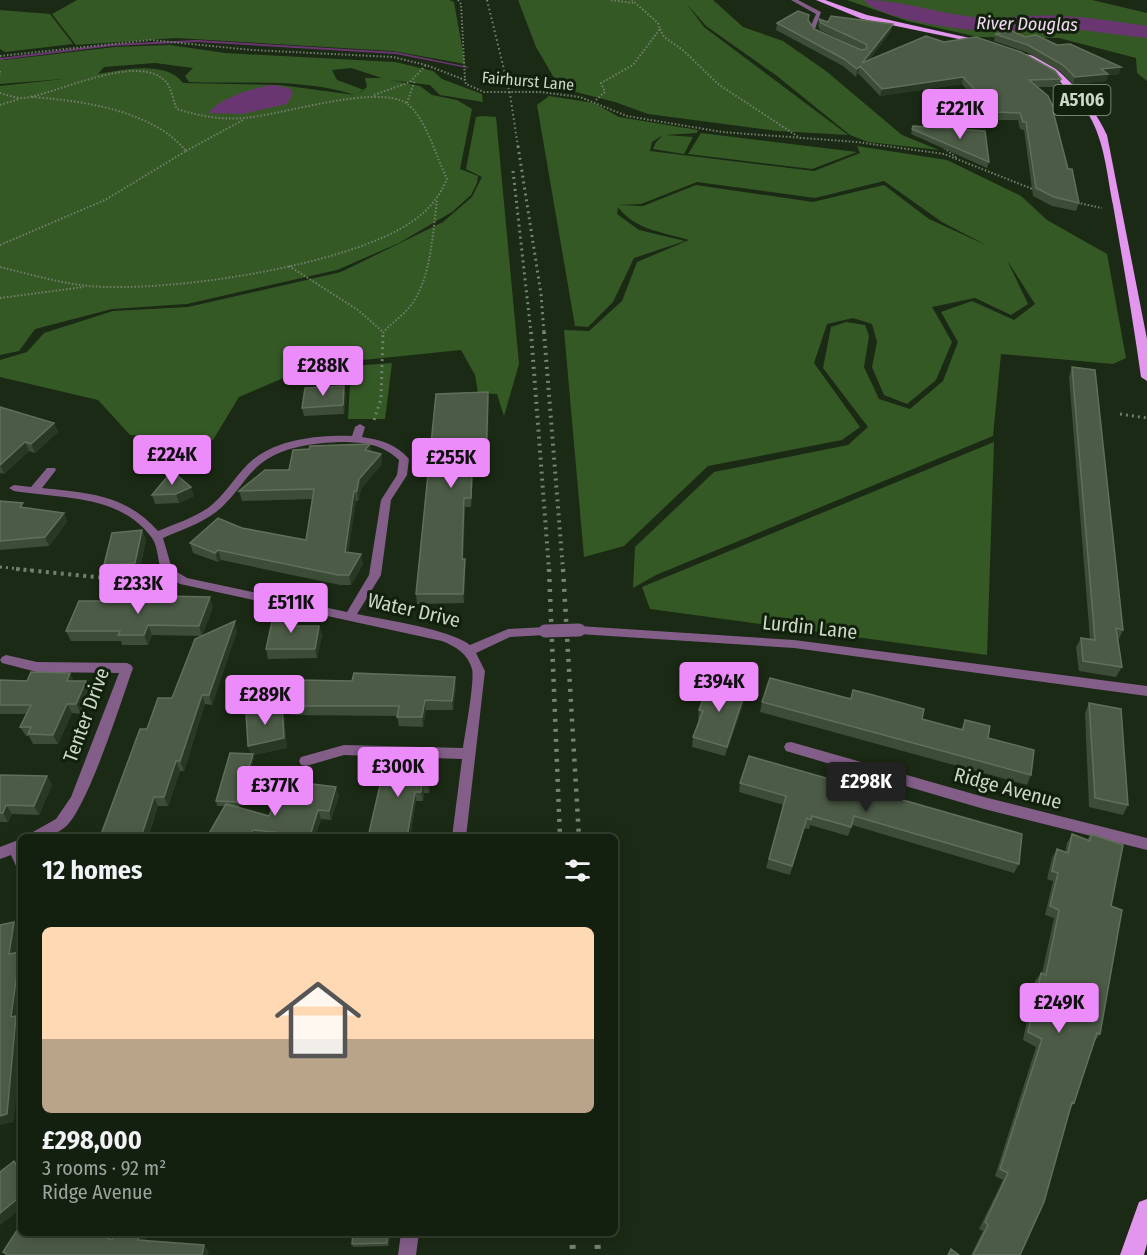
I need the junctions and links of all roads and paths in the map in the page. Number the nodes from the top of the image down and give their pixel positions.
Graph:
1 (458, 0) edge
2 (611, 0) edge
3 (794, 0) edge
4 (819, 0) edge
5 (633, 2) edge
6 (660, 29) junction
7 (826, 38) edge
8 (998, 46) edge
9 (1018, 53) edge
10 (0, 56) edge
11 (426, 65) junction
12 (416, 79) junction
13 (465, 80) junction
14 (0, 93) edge
15 (26, 97) junction
16 (367, 97) junction
17 (595, 101) junction
18 (407, 103) junction
19 (0, 105) edge
20 (246, 118) junction
21 (802, 139) junction
22 (943, 148) edge
23 (186, 152) junction
24 (960, 161) junction
25 (1038, 191) edge
26 (437, 200) junction
27 (1068, 201) edge
28 (1120, 212) junction
29 (0, 245) edge
30 (288, 265) junction
31 (0, 267) edge
32 (91, 286) junction
33 (0, 298) edge
34 (383, 332) junction
35 (1147, 377) edge
36 (1120, 414) dead end
37 (1147, 418) edge
38 (360, 427) joint
39 (356, 440) junction
40 (51, 470) dead end
41 (14, 488) dead end
42 (34, 491) junction
43 (157, 536) junction
44 (0, 567) edge
45 (184, 581) junction
46 (349, 618) junction
47 (471, 650) junction
48 (6, 660) dead end
49 (1147, 691) edge
50 (791, 747) dead end
51 (470, 754) junction
52 (306, 761) dead end
53 (41, 834) edge
54 (459, 834) edge
55 (1147, 844) edge
56 (18, 852) edge
57 (0, 853) edge
58 (1147, 1210) edge
59 (410, 1236) edge
60 (407, 1255) edge
61 (1132, 1255) edge

1 - 13 path
2 - 5 path
3 - 7 street
4 - 8 main road
5 - 6 path
6 - 17 path
6 - 21 path
9 - 28 main road, A5106
10 - 11 path, Fairhurst Lane
11 - 12 path
11 - 13 path, Fairhurst Lane
12 - 16 path
12 - 18 path
13 - 17 path, Fairhurst Lane
14 - 15 path
15 - 19 path
15 - 20 path
15 - 23 path
16 - 18 path
16 - 20 path
17 - 21 path, Fairhurst Lane
18 - 26 path
20 - 23 path
21 - 24 path, Fairhurst Lane
22 - 24 path
23 - 29 path
24 - 25 path, Fairhurst Lane
26 - 30 path
26 - 34 path
27 - 28 path
28 - 35 main road, A5106
30 - 32 path
30 - 34 path
31 - 32 path
32 - 33 path
34 - 38 path
36 - 37 path
38 - 39 street
39 - 43 street
39 - 46 street
40 - 42 street
41 - 42 street
42 - 43 street
43 - 45 street
44 - 45 path
45 - 46 street, Water Drive
46 - 47 street, Water Drive
47 - 49 street, Lurdin Lane, bridge
47 - 51 street, Water Drive
48 - 53 street, Tenter Drive
50 - 55 street, Ridge Avenue
51 - 52 street
51 - 54 street, Water Drive
56 - 57 street
58 - 61 main road
59 - 60 street

